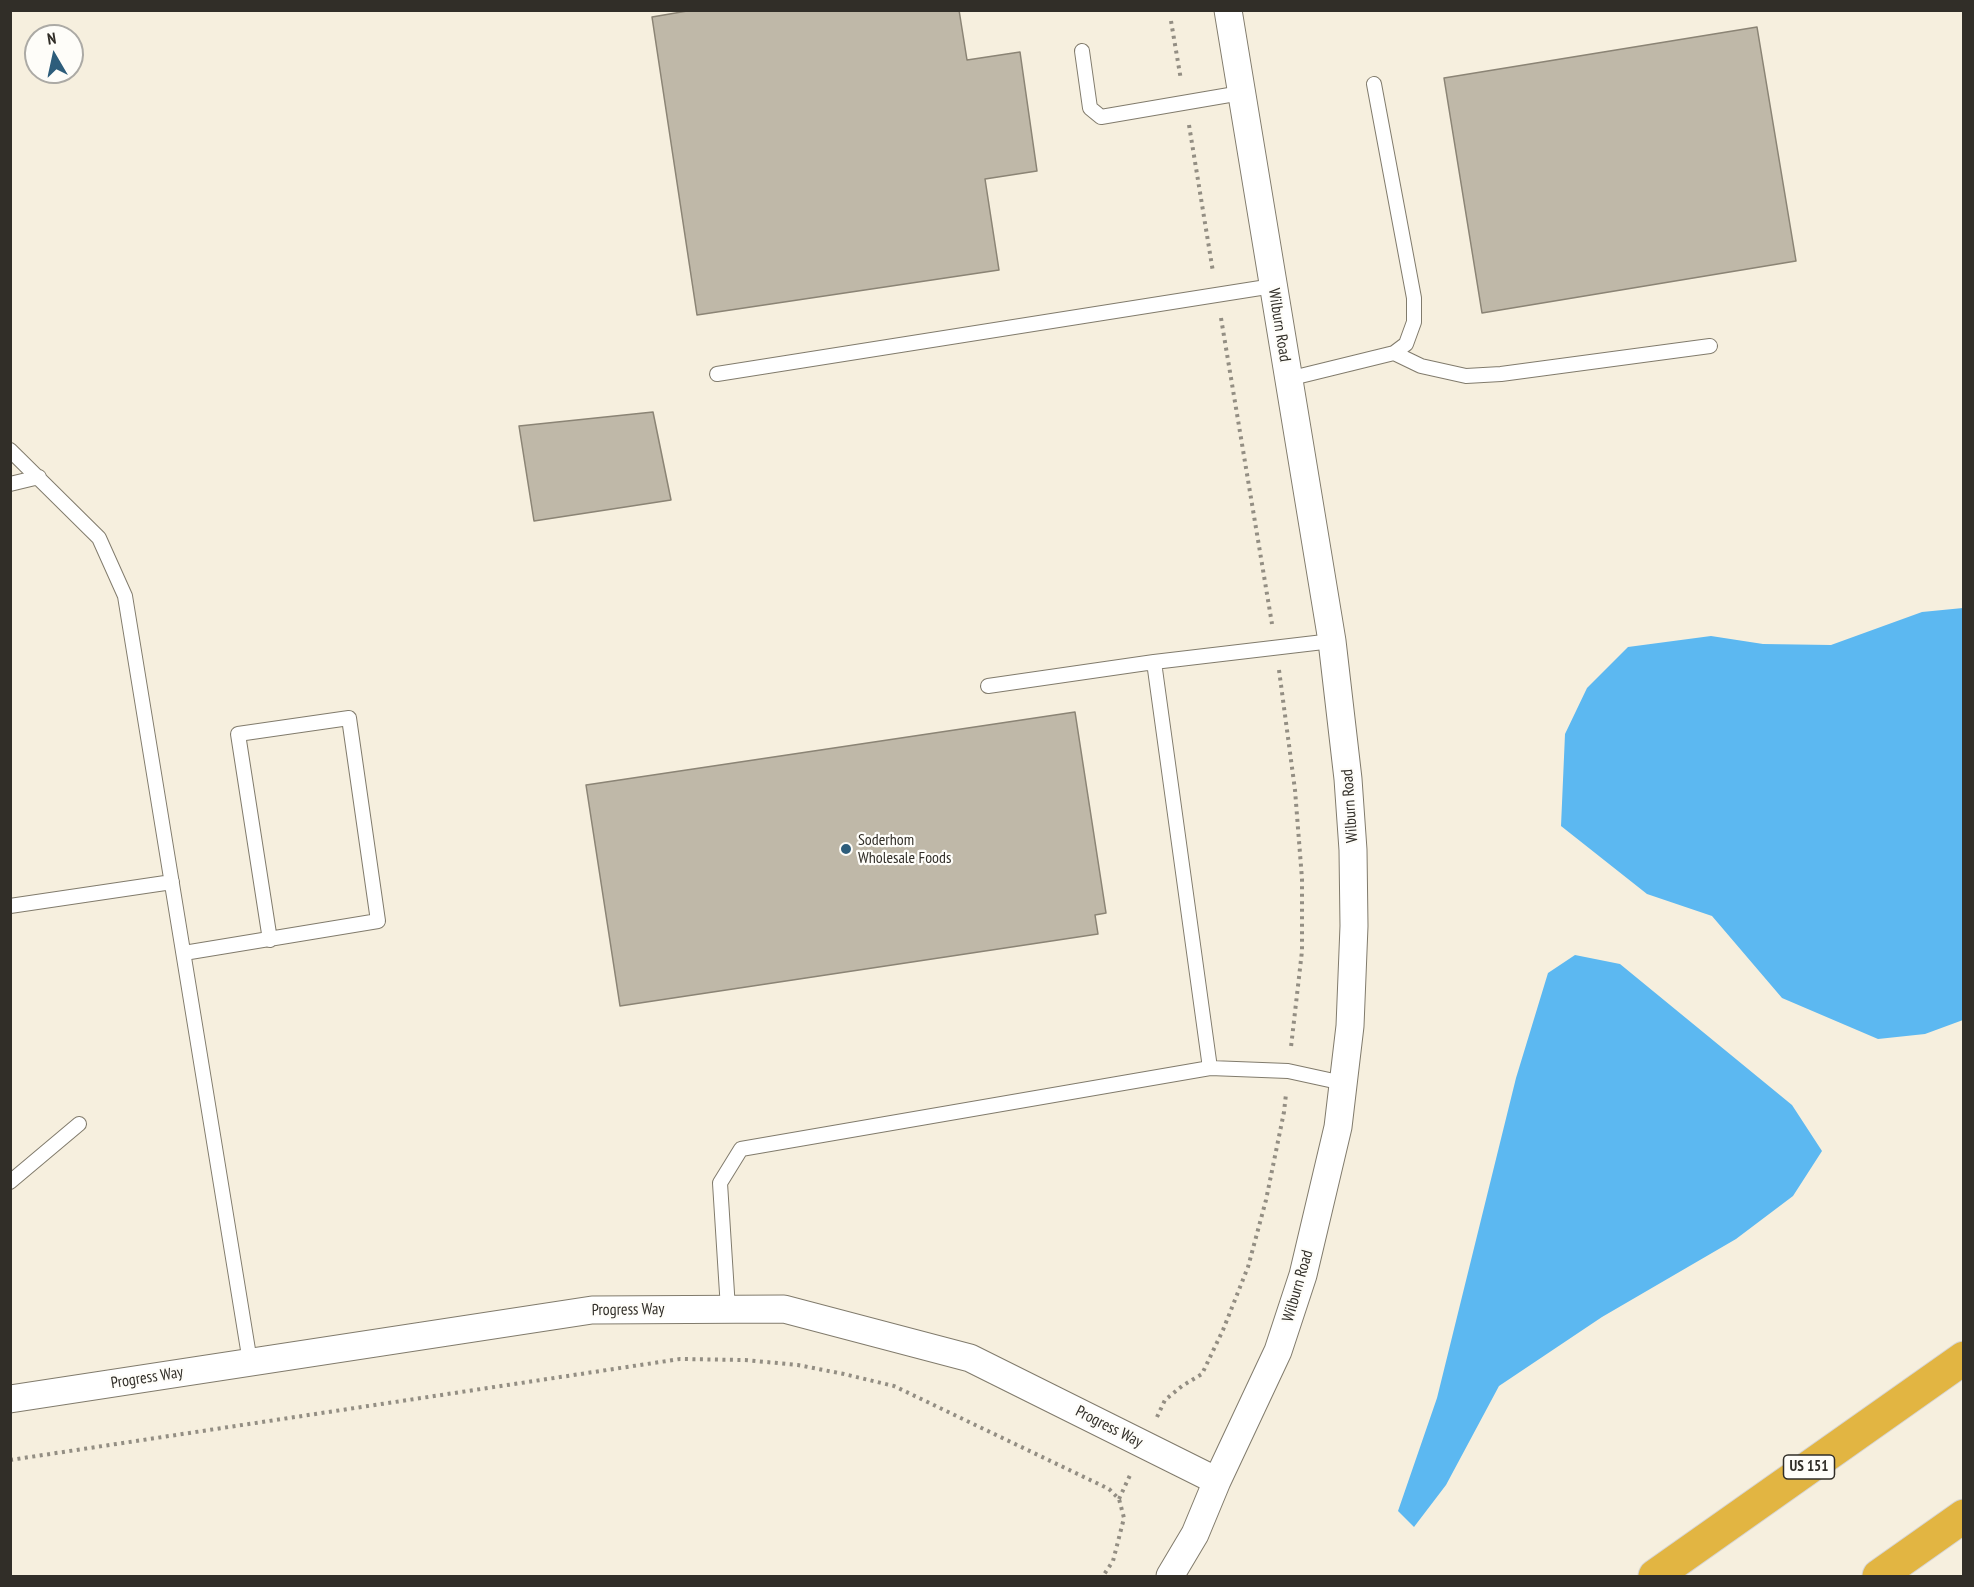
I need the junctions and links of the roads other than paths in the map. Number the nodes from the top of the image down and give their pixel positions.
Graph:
1 (1228, 10) edge
2 (1082, 51) dead end
3 (1374, 84) dead end
4 (1241, 93) junction
5 (1273, 286) junction
6 (1710, 346) dead end
7 (1394, 353) junction
8 (717, 374) dead end
9 (1288, 379) junction
10 (10, 450) edge
11 (39, 477) junction
12 (10, 484) edge
13 (1332, 641) junction
14 (1154, 662) junction
15 (988, 686) dead end
16 (172, 882) junction
17 (10, 906) edge
18 (270, 940) junction
19 (184, 953) junction
20 (1210, 1068) junction
21 (1343, 1083) junction
22 (79, 1124) dead end
23 (10, 1182) edge
24 (728, 1309) junction
25 (1964, 1358) edge
26 (250, 1362) junction
27 (10, 1399) edge
28 (1217, 1481) junction
29 (1964, 1516) edge
30 (1170, 1576) edge
31 (1655, 1576) edge
32 (1879, 1576) edge

1 - 4 street, Wilburn Road
2 - 4 lane
3 - 7 lane
4 - 5 street, Wilburn Road
5 - 8 lane
5 - 9 street, Wilburn Road
6 - 7 lane
7 - 9 lane
9 - 13 street, Wilburn Road
10 - 11 lane
11 - 12 lane
11 - 16 lane
13 - 14 lane
13 - 21 street, Wilburn Road
14 - 15 lane
14 - 20 lane
16 - 17 lane
16 - 19 lane
18 - 18 lane
18 - 19 lane
19 - 26 lane
20 - 21 lane
20 - 24 lane
21 - 28 street, Wilburn Road
22 - 23 lane
24 - 26 street, Progress Way
24 - 28 street, Progress Way
25 - 31 highway, US 151
26 - 27 street, Progress Way
28 - 30 street, Wilburn Road
29 - 32 highway

